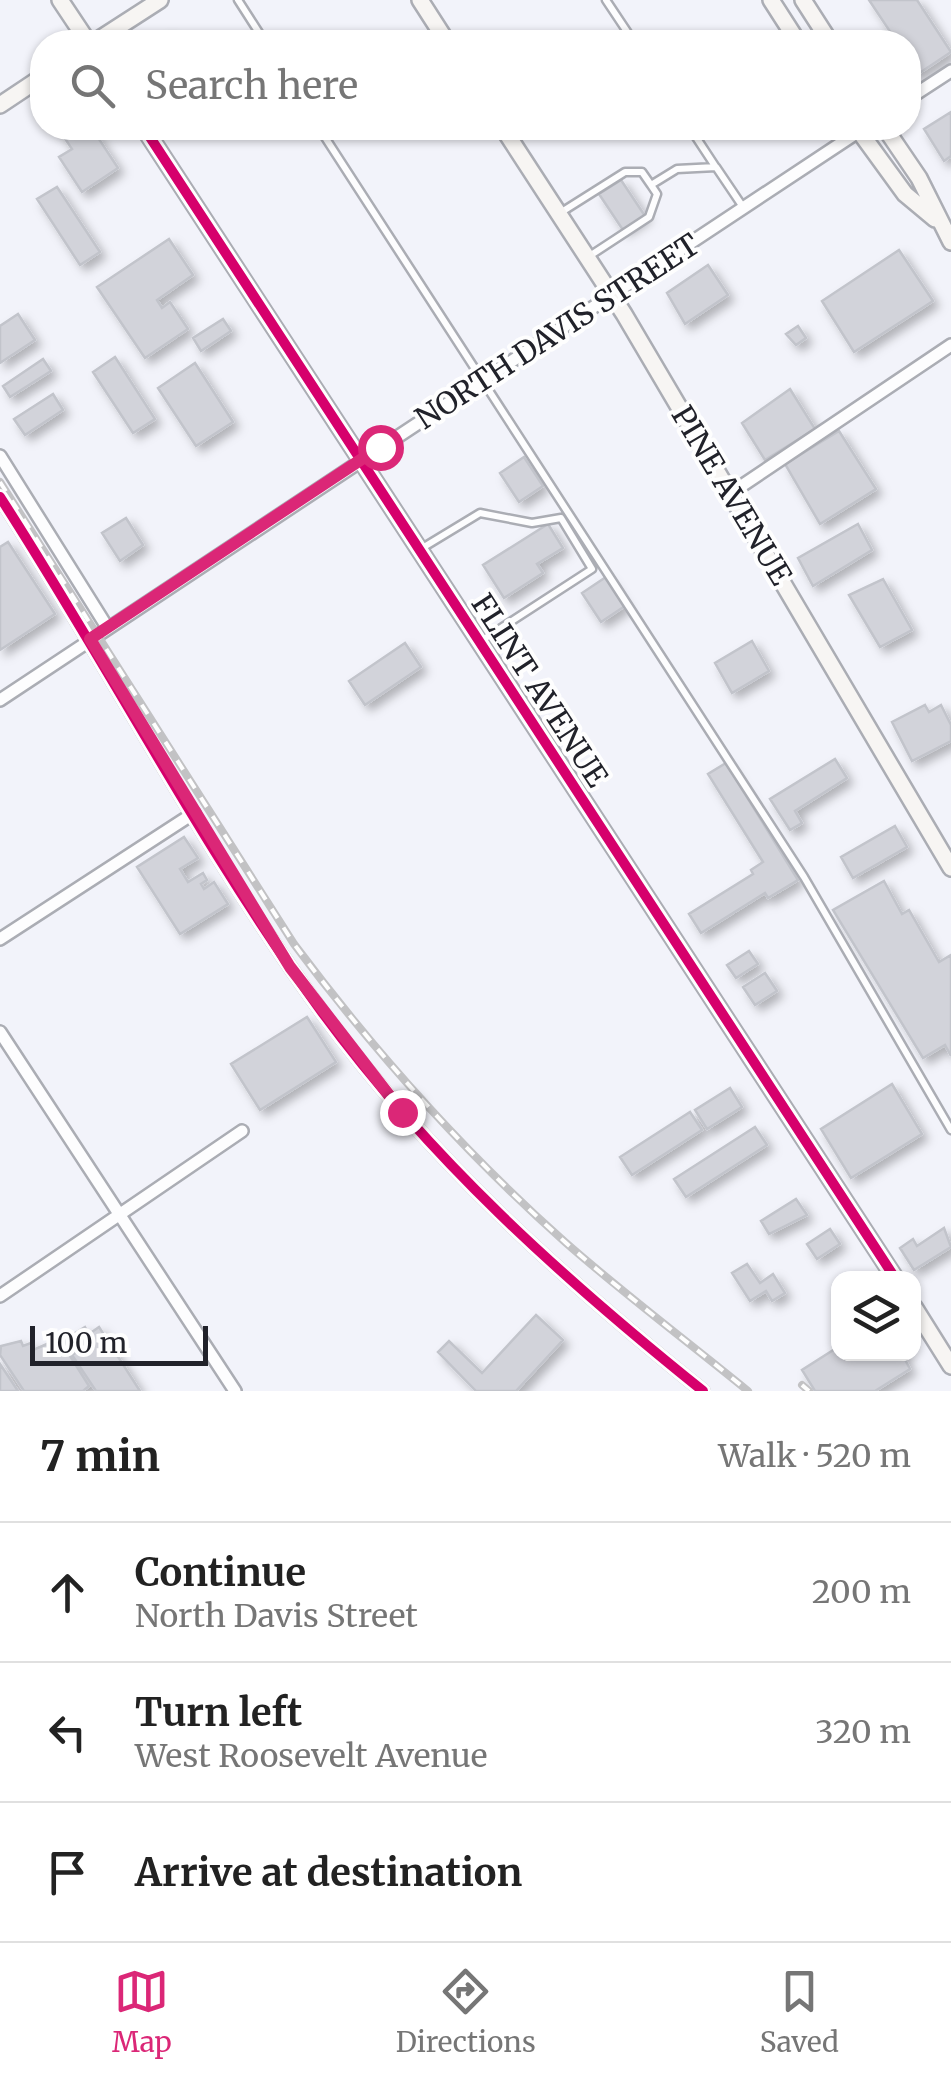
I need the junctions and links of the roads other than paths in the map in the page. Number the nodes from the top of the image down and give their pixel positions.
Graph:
1 (60, 0) edge
2 (160, 0) edge
3 (238, 0) edge
4 (420, 0) edge
5 (606, 0) edge
6 (771, 0) edge
7 (803, 0) edge
8 (83, 30) edge
9 (111, 30) edge
10 (257, 30) edge
11 (440, 30) edge
12 (626, 30) edge
13 (790, 30) edge
14 (822, 30) edge
15 (951, 71) edge
16 (30, 85) edge
17 (921, 91) edge
18 (0, 105) edge
19 (152, 140) edge
20 (327, 140) edge
21 (511, 140) edge
22 (698, 140) edge
23 (842, 140) edge
24 (868, 140) edge
25 (893, 140) edge
26 (716, 167) junction
27 (650, 185) junction
28 (743, 208) junction
29 (559, 214) junction
30 (938, 222) junction
31 (951, 242) edge
32 (587, 258) junction
33 (612, 295) junction
34 (951, 346) edge
35 (481, 381) junction
36 (0, 456) edge
37 (361, 461) junction
38 (731, 493) junction
39 (0, 497) edge
40 (419, 550) junction
41 (108, 627) junction
42 (90, 639) junction
43 (480, 642) junction
44 (0, 700) edge
45 (194, 813) junction
46 (951, 868) edge
47 (0, 939) edge
48 (0, 1032) edge
49 (951, 1130) edge
50 (242, 1131) dead end
51 (120, 1216) junction
52 (890, 1271) edge
53 (0, 1296) edge
54 (921, 1318) edge
55 (951, 1366) edge
56 (235, 1391) edge
57 (702, 1391) edge

1 - 8 street
2 - 9 street
3 - 10 lane
4 - 11 street
5 - 12 lane
6 - 13 street
7 - 14 street
15 - 17 street
16 - 18 street
19 - 37 street, FLINT AVENUE
20 - 35 lane
21 - 29 street, PINE AVENUE
22 - 26 lane
23 - 28 street, NORTH DAVIS STREET
24 - 30 street
25 - 30 street
26 - 27 lane
26 - 28 lane
27 - 29 lane
27 - 32 lane
28 - 33 street, NORTH DAVIS STREET
29 - 32 street, PINE AVENUE
30 - 31 street
32 - 33 street, PINE AVENUE
33 - 35 street, NORTH DAVIS STREET
33 - 38 street, PINE AVENUE
34 - 38 street
35 - 37 street, NORTH DAVIS STREET
35 - 49 lane
36 - 41 street
37 - 40 street, FLINT AVENUE
37 - 41 street, NORTH DAVIS STREET
38 - 46 street, PINE AVENUE
39 - 42 street
40 - 43 street, FLINT AVENUE
40 - 43 lane
41 - 42 street, NORTH DAVIS STREET
42 - 44 street, NORTH DAVIS STREET
42 - 45 street
43 - 52 street, FLINT AVENUE
45 - 47 street
45 - 57 street
48 - 51 street
50 - 51 street
51 - 53 street
51 - 56 street
54 - 55 street

